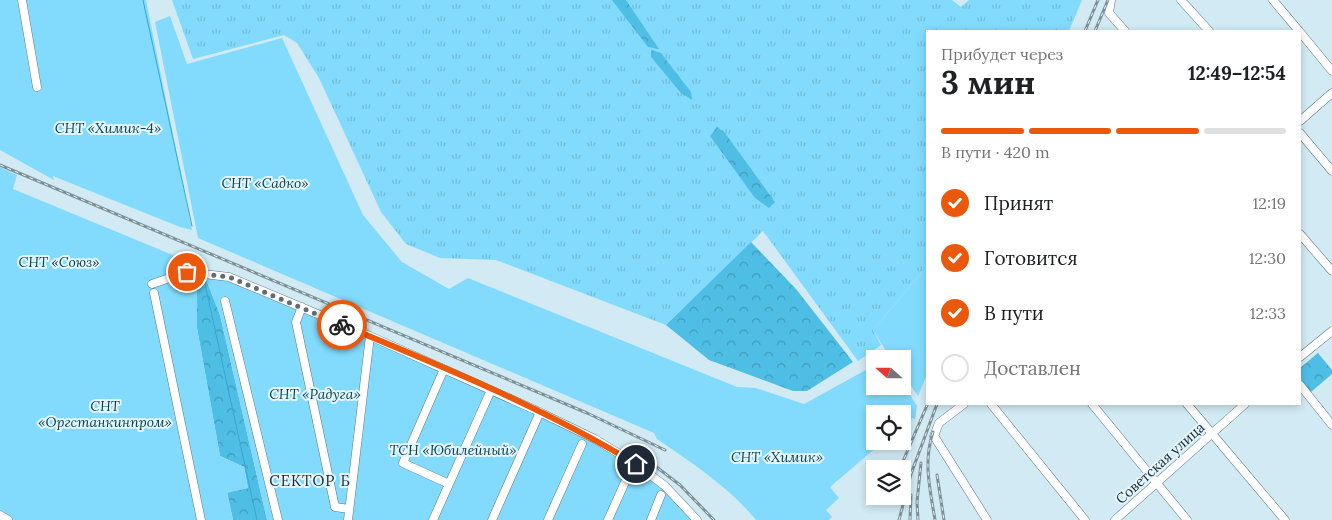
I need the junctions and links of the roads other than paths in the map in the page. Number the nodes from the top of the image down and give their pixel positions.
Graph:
1 (22, 0) edge
2 (1112, 0) edge
3 (1181, 0) edge
4 (1273, 0) edge
5 (1124, 30) edge
6 (1208, 30) edge
7 (1298, 30) edge
8 (1301, 33) edge
9 (1332, 71) edge
10 (37, 87) dead end
11 (1332, 93) edge
12 (1301, 120) edge
13 (1301, 134) edge
14 (1332, 171) edge
15 (1301, 235) edge
16 (1332, 271) edge
17 (152, 284) dead end
18 (154, 293) dead end
19 (224, 301) dead end
20 (302, 307) junction
21 (1332, 331) edge
22 (370, 336) junction
23 (1301, 356) edge
24 (444, 369) junction
25 (1301, 386) edge
26 (491, 390) junction
27 (963, 405) edge
28 (992, 405) edge
29 (1093, 405) edge
30 (1188, 405) edge
31 (1244, 405) edge
32 (540, 412) junction
33 (1332, 425) edge
34 (1212, 433) junction
35 (582, 444) dead end
36 (630, 471) dead end
37 (1157, 483) junction
38 (449, 484) junction
39 (661, 494) dead end
40 (349, 509) junction
41 (0, 515) edge
42 (8, 520) edge
43 (201, 520) edge
44 (278, 520) edge
45 (348, 520) edge
46 (433, 520) edge
47 (492, 520) edge
48 (548, 520) edge
49 (608, 520) edge
50 (651, 520) edge
51 (697, 520) edge
52 (987, 520) edge
53 (1085, 520) edge
54 (1115, 520) edge
55 (1187, 520) edge
56 (1285, 520) edge

1 - 10 street
2 - 5 street
3 - 6 street
4 - 7 street
8 - 9 street
11 - 12 street
13 - 14 street
15 - 16 street
17 - 20 street
18 - 43 street
19 - 44 street
20 - 22 street
20 - 40 street
21 - 23 street
22 - 24 street
22 - 40 street
24 - 26 street
24 - 38 street
25 - 33 street
26 - 32 street
26 - 38 street
27 - 52 street
28 - 53 street
29 - 37 street
30 - 34 street
31 - 34 street, Советская улица
32 - 47 street
32 - 51 street
34 - 37 street, Советская улица
34 - 56 street
35 - 48 street
36 - 49 street
37 - 54 street, Советская улица
37 - 55 street
38 - 46 street
39 - 50 street
40 - 45 street
41 - 42 street

